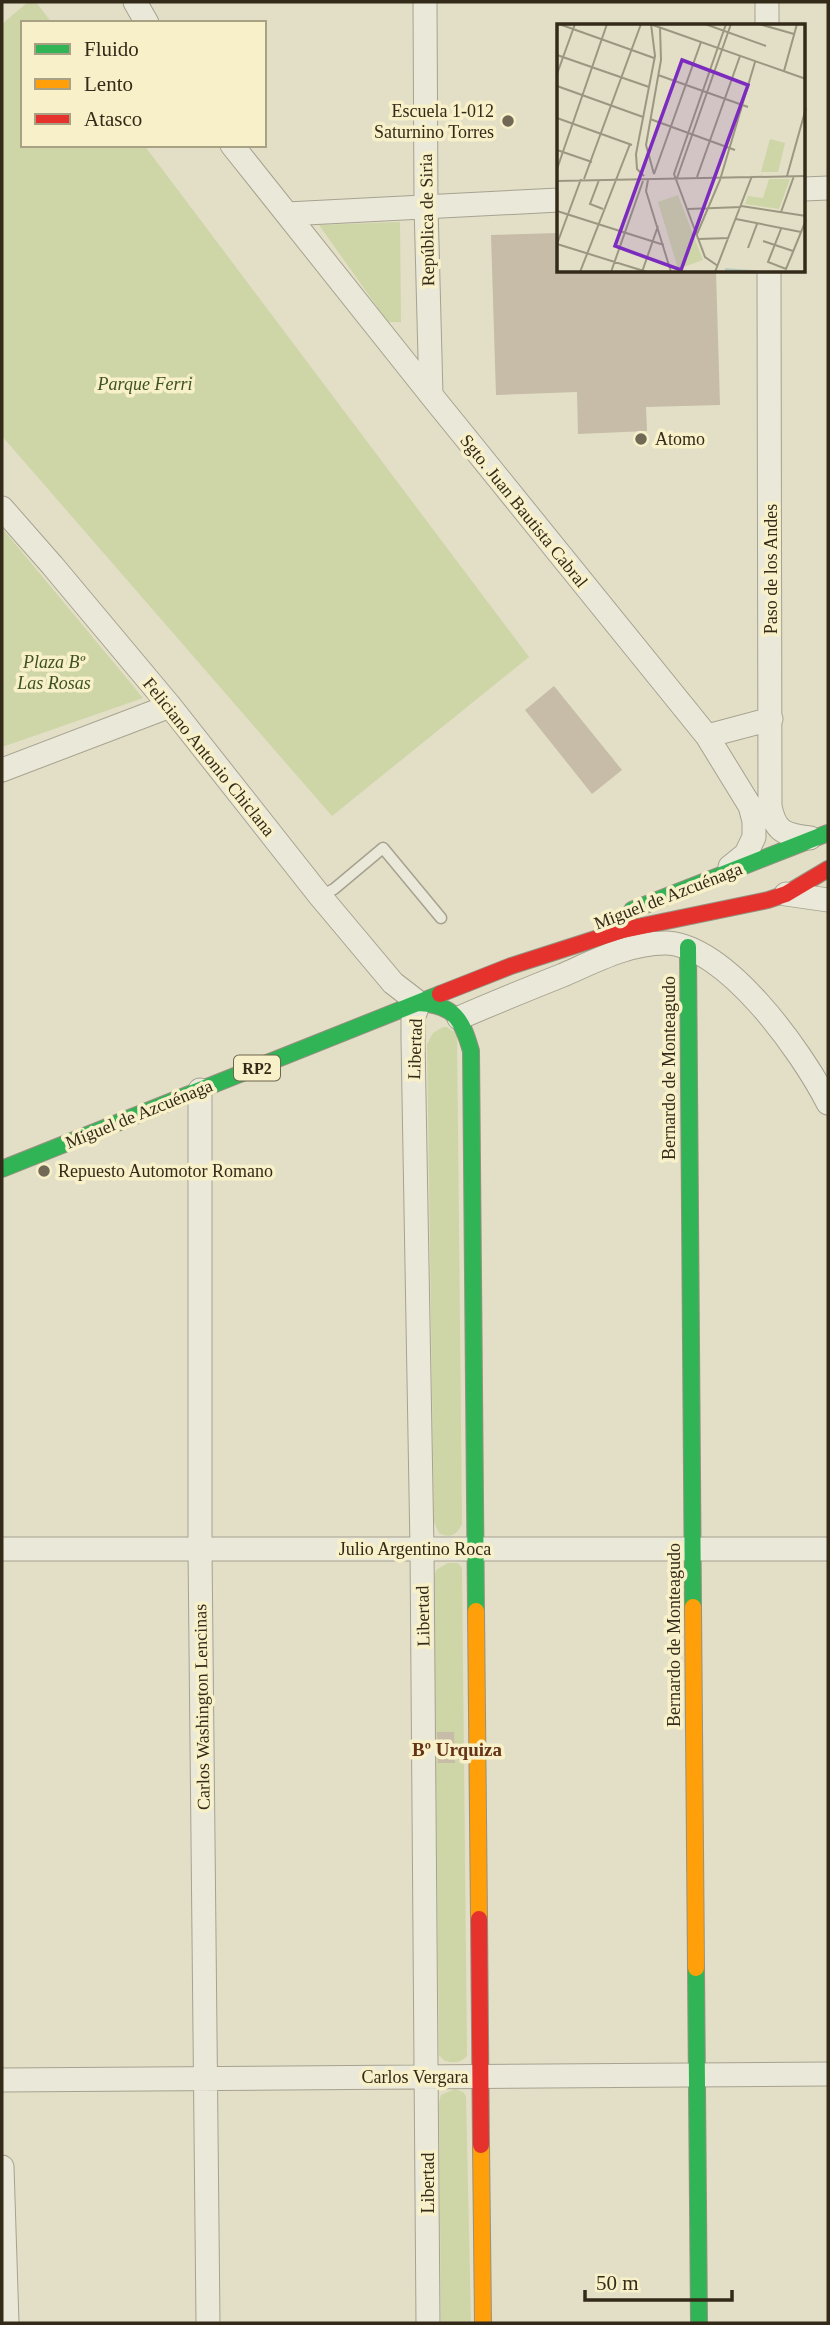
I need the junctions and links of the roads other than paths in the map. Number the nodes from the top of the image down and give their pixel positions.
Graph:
1 (135, 2) edge
2 (425, 2) edge
3 (767, 2) edge
4 (147, 21) edge
5 (768, 24) edge
6 (234, 147) edge
7 (828, 188) edge
8 (806, 189) edge
9 (557, 200) edge
10 (426, 205) junction
11 (287, 214) junction
12 (769, 273) edge
13 (430, 395) junction
14 (2, 508) edge
15 (170, 706) junction
16 (771, 719) junction
17 (707, 736) junction
18 (2, 770) edge
19 (821, 836) edge
20 (828, 869) edge
21 (709, 880) junction
22 (786, 894) junction
23 (320, 896) junction
24 (828, 900) edge
25 (441, 918) dead end
26 (688, 947) junction
27 (511, 966) junction
28 (419, 1003) junction
29 (459, 1018) junction
30 (200, 1090) junction
31 (828, 1102) edge
32 (2, 1169) edge
33 (475, 1548) junction
34 (2, 1549) edge
35 (200, 1549) junction
36 (422, 1549) junction
37 (693, 1549) junction
38 (828, 1549) edge
39 (828, 2074) edge
40 (697, 2075) junction
41 (428, 2077) junction
42 (481, 2077) junction
43 (206, 2078) junction
44 (2, 2080) edge
45 (2, 2167) edge
46 (7, 2323) edge
47 (208, 2323) edge
48 (428, 2323) edge
49 (482, 2323) edge
50 (699, 2323) edge

1 - 4 street
2 - 10 street, República de Siria
3 - 5 street
6 - 11 street, Sgto. Juan Bautista Cabral
7 - 8 street
9 - 10 street
10 - 11 street
10 - 13 street, República de Siria
11 - 13 street, Sgto. Juan Bautista Cabral
12 - 16 street, Paso de los Andes
13 - 17 street, Sgto. Juan Bautista Cabral
14 - 15 street, Feliciano Antonio Chiclana
15 - 18 street
15 - 23 street, Feliciano Antonio Chiclana
16 - 17 street
16 - 19 street, Paso de los Andes
17 - 21 street, Sgto. Juan Bautista Cabral
19 - 21 street, Miguel de Azcuénaga / RP2
20 - 22 street, Miguel de Azcuénaga / RP2
21 - 27 street, Miguel de Azcuénaga / RP2
22 - 24 street
22 - 27 street, Miguel de Azcuénaga / RP2
23 - 25 lane
23 - 28 street, Feliciano Antonio Chiclana
26 - 29 street, Miguel de Azcuénaga
26 - 31 street
26 - 37 street, Bernardo de Monteagudo
27 - 28 street, Miguel de Azcuénaga / RP2
28 - 29 street, Libertad
28 - 30 street, Miguel de Azcuénaga / RP2
28 - 36 street, Libertad
29 - 33 street
30 - 32 street, Miguel de Azcuénaga / RP2
30 - 35 street, Carlos Washington Lencinas
33 - 36 street, Julio Argentino Roca
33 - 37 street, Julio Argentino Roca
33 - 42 street
34 - 35 street, Julio Argentino Roca
35 - 36 street, Julio Argentino Roca
35 - 43 street, Carlos Washington Lencinas
36 - 41 street, Libertad
37 - 38 street, Julio Argentino Roca
37 - 40 street, Bernardo de Monteagudo
39 - 40 street, Carlos Vergara
40 - 42 street, Carlos Vergara
40 - 50 street, Bernardo de Monteagudo
41 - 42 street, Carlos Vergara
41 - 43 street, Carlos Vergara
41 - 48 street, Libertad
42 - 49 street
43 - 44 street, Carlos Vergara
43 - 47 street, Carlos Washington Lencinas
45 - 46 street

